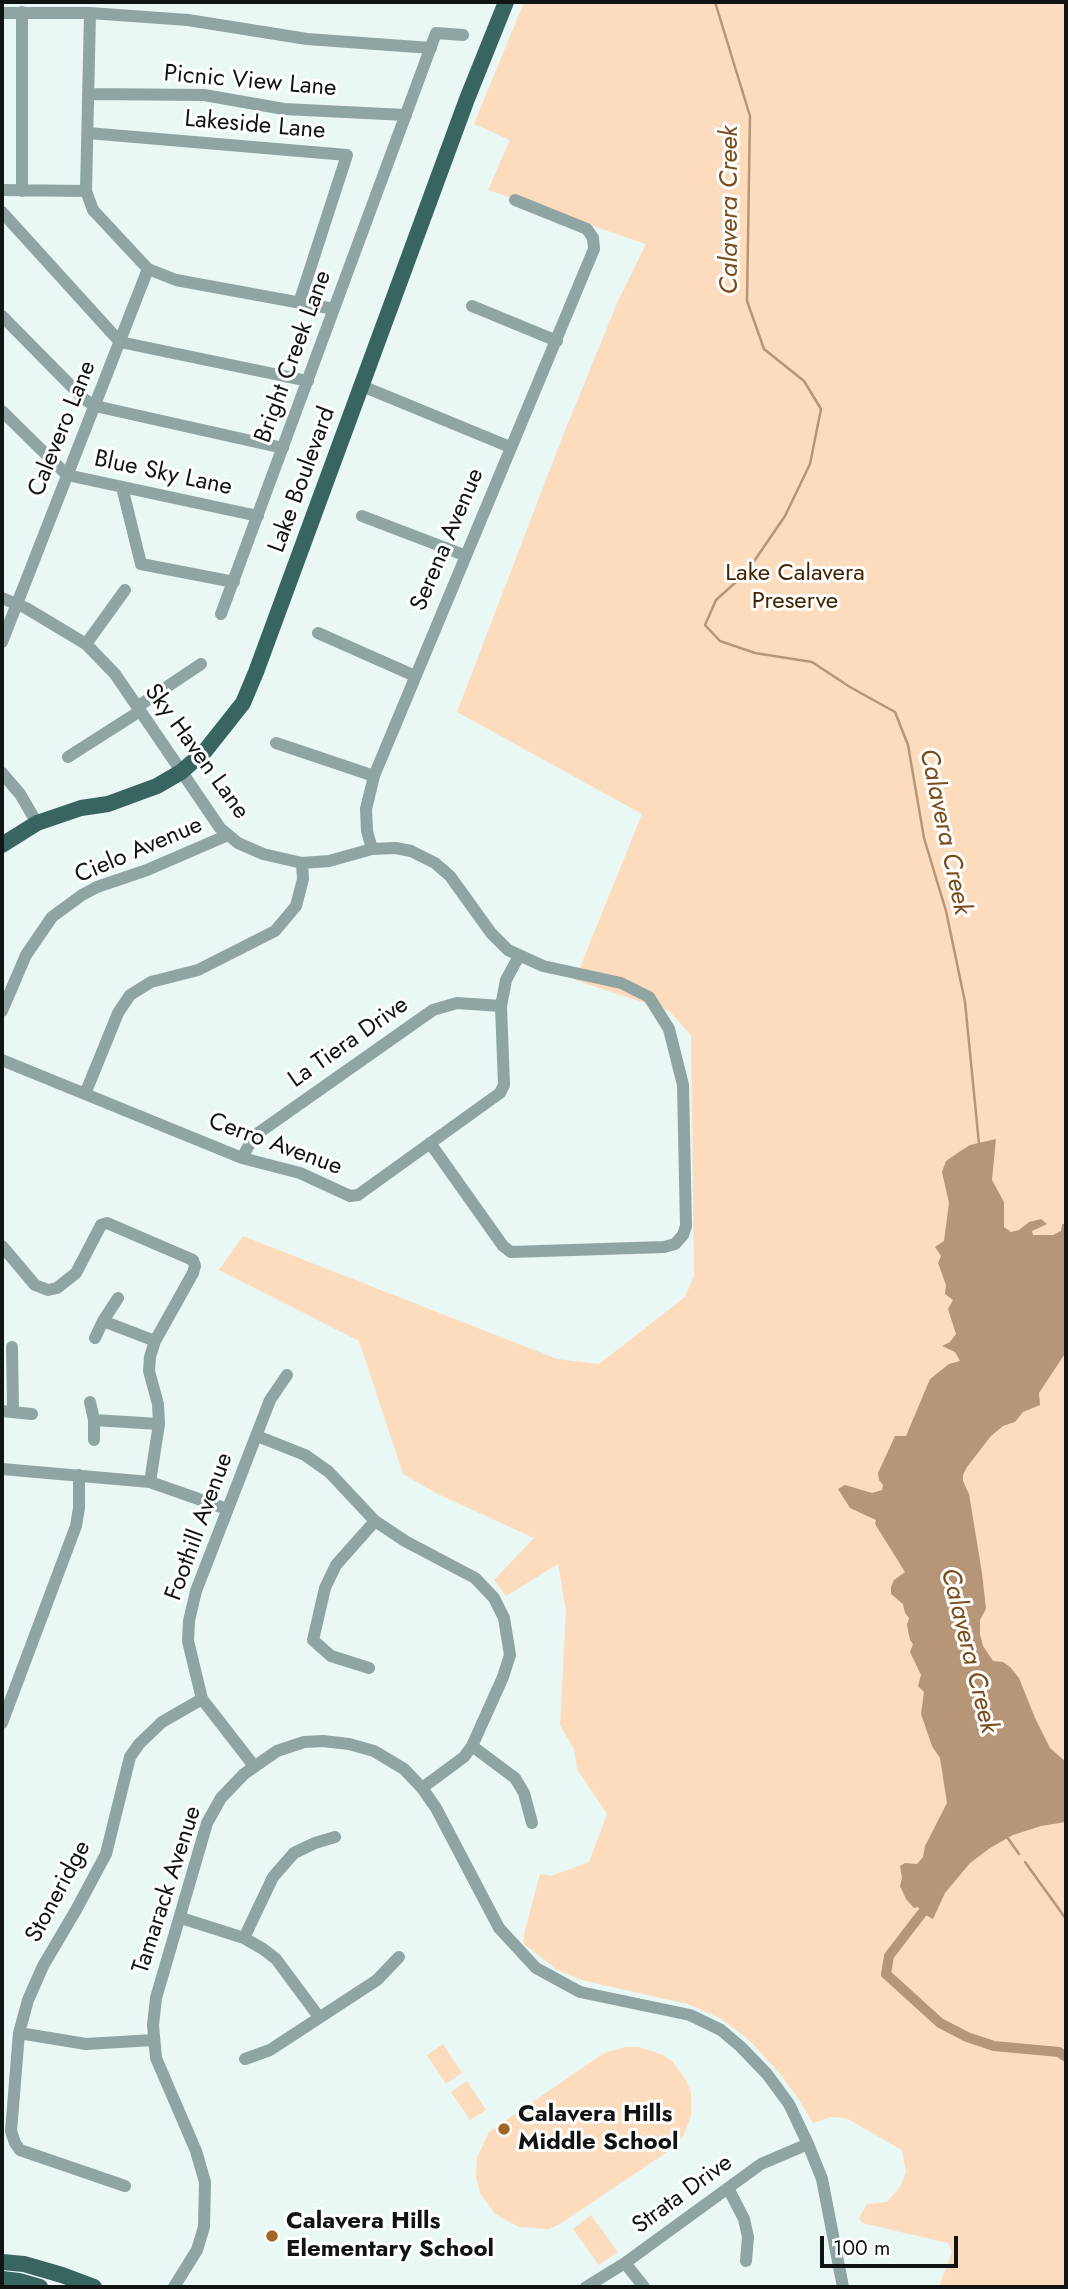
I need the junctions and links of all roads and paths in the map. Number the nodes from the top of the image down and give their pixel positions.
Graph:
1 (506, 2) edge
2 (22, 12) junction
3 (2, 13) edge
4 (90, 13) junction
5 (463, 35) dead end
6 (431, 48) junction
7 (88, 94) junction
8 (406, 115) junction
9 (88, 133) junction
10 (2, 190) edge
11 (22, 191) junction
12 (86, 191) junction
13 (515, 200) dead end
14 (2, 212) edge
15 (148, 269) junction
16 (299, 303) junction
17 (472, 306) dead end
18 (334, 309) junction
19 (2, 316) edge
20 (557, 341) junction
21 (120, 342) junction
22 (307, 381) junction
23 (362, 386) junction
24 (95, 406) junction
25 (2, 411) edge
26 (510, 447) junction
27 (283, 448) junction
28 (67, 475) junction
29 (122, 487) junction
30 (258, 516) junction
31 (362, 516) dead end
32 (464, 555) junction
33 (233, 582) junction
34 (125, 590) dead end
35 (2, 598) edge
36 (17, 605) junction
37 (221, 614) dead end
38 (318, 633) dead end
39 (2, 642) edge
40 (86, 644) junction
41 (201, 664) dead end
42 (415, 676) junction
43 (139, 709) junction
44 (276, 743) dead end
45 (68, 757) dead end
46 (181, 772) junction
47 (2, 773) edge
48 (374, 776) junction
49 (37, 823) junction
50 (228, 835) junction
51 (2, 845) edge
52 (372, 849) junction
53 (302, 863) junction
54 (519, 956) junction
55 (501, 1006) junction
56 (2, 1012) edge
57 (2, 1060) edge
58 (85, 1094) junction
59 (430, 1143) junction
60 (242, 1158) junction
61 (2, 1245) edge
62 (118, 1298) dead end
63 (103, 1321) junction
64 (95, 1338) dead end
65 (155, 1341) junction
66 (12, 1347) dead end
67 (287, 1375) dead end
68 (90, 1402) dead end
69 (7, 1411) edge
70 (32, 1414) dead end
71 (94, 1420) junction
72 (159, 1424) junction
73 (257, 1436) junction
74 (94, 1440) dead end
75 (2, 1469) edge
76 (79, 1475) junction
77 (150, 1482) junction
78 (227, 1508) junction
79 (375, 1521) junction
80 (369, 1668) dead end
81 (202, 1699) junction
82 (2, 1723) edge
83 (472, 1746) junction
84 (254, 1766) junction
85 (422, 1788) junction
86 (532, 1823) dead end
87 (335, 1837) dead end
88 (180, 1918) junction
89 (244, 1938) junction
90 (399, 1958) dead end
91 (319, 2017) junction
92 (19, 2034) junction
93 (153, 2040) junction
94 (245, 2059) dead end
95 (808, 2144) junction
96 (125, 2186) dead end
97 (728, 2188) junction
98 (746, 2261) dead end
99 (2, 2262) edge
100 (625, 2263) junction
101 (2, 2279) edge
102 (40, 2287) edge
103 (94, 2287) edge
104 (174, 2287) edge
105 (586, 2287) edge
106 (644, 2287) edge
107 (843, 2287) edge

1 - 23 main road, Lake Boulevard
2 - 3 street
2 - 4 street
2 - 11 street
4 - 6 street
4 - 7 street
5 - 6 street
6 - 8 street, Bright Creek Lane
7 - 8 street, Picnic View Lane
7 - 9 street
8 - 18 street, Bright Creek Lane
9 - 12 street
9 - 16 street, Lakeside Lane
10 - 11 street
11 - 12 street
12 - 15 street
13 - 20 street, Serena Avenue
14 - 21 street
15 - 16 street
15 - 21 street, Calevero Lane
16 - 18 street
17 - 20 street
18 - 22 street, Bright Creek Lane
19 - 24 street
20 - 26 street, Serena Avenue
21 - 22 street
21 - 24 street, Calevero Lane
22 - 27 street, Bright Creek Lane
23 - 26 street
23 - 46 main road, Lake Boulevard
24 - 27 street
24 - 28 street, Calevero Lane
25 - 28 street, Blue Sky Lane
26 - 32 street, Serena Avenue
27 - 30 street, Bright Creek Lane
28 - 29 street, Blue Sky Lane
28 - 36 street, Calevero Lane
29 - 30 street, Blue Sky Lane
29 - 33 street
30 - 33 street, Bright Creek Lane
31 - 32 street
32 - 42 street, Serena Avenue
33 - 37 street, Bright Creek Lane
34 - 40 street
35 - 36 street, Sky Haven Lane
36 - 39 street, Calevero Lane
36 - 40 street, Sky Haven Lane
38 - 42 street
40 - 43 street, Sky Haven Lane
41 - 43 street
42 - 48 street, Serena Avenue
43 - 45 street
43 - 46 street, Sky Haven Lane
44 - 48 street
46 - 49 main road, Lake Boulevard
46 - 50 street, Sky Haven Lane
47 - 49 street
48 - 52 street, Serena Avenue
49 - 51 main road, Lake Boulevard
50 - 53 street, Sky Haven Lane
50 - 56 street, Cielo Avenue
52 - 53 street, Sky Haven Lane
52 - 54 street, Sky Haven Lane
53 - 58 street
54 - 55 street, Cerro Avenue
54 - 59 street, Sky Haven Lane
55 - 59 street, Cerro Avenue
55 - 60 street, La Tiera Drive
57 - 58 street, Cerro Avenue
58 - 60 street, Cerro Avenue
59 - 60 street, Cerro Avenue
61 - 65 street
62 - 63 street
63 - 64 street
63 - 65 street
65 - 72 street
66 - 69 street
67 - 73 street, Foothill Avenue
68 - 71 street
69 - 70 street
71 - 72 street
71 - 74 street
72 - 77 street
73 - 78 street, Foothill Avenue
73 - 79 street
75 - 76 street
76 - 77 street
76 - 82 street
77 - 78 street
78 - 81 street, Foothill Avenue
79 - 80 street
79 - 83 street
81 - 84 street, Foothill Avenue
81 - 92 street, Stoneridge
83 - 85 street
83 - 86 street
84 - 85 street, Tamarack Avenue
84 - 88 street, Tamarack Avenue
85 - 95 street, Tamarack Avenue
87 - 89 street
88 - 89 street
88 - 93 street, Tamarack Avenue
89 - 91 street
90 - 91 street
91 - 94 street
92 - 93 street
92 - 96 street, Stoneridge
93 - 104 street, Tamarack Avenue
95 - 97 street, Strata Drive
95 - 107 street, Tamarack Avenue
97 - 98 street
97 - 100 street, Strata Drive
99 - 103 main road
100 - 105 street, Strata Drive
100 - 106 street
101 - 102 main road

